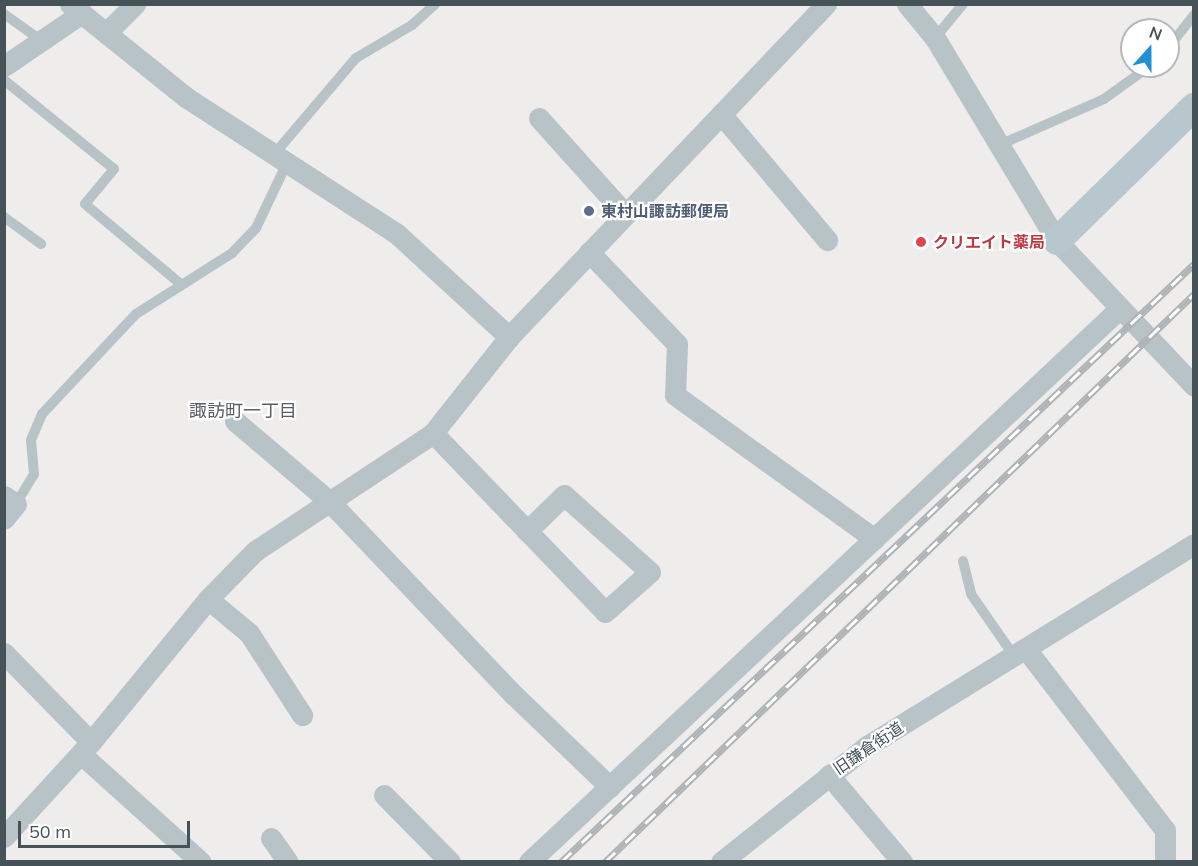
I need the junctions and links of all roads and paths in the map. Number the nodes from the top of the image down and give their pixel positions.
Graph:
1 (135, 4) edge
2 (826, 4) edge
3 (907, 4) edge
4 (963, 4) edge
5 (434, 5) edge
6 (76, 9) edge
7 (4, 14) edge
8 (1194, 15) edge
9 (107, 32) junction
10 (1180, 33) edge
11 (935, 38) junction
12 (42, 41) junction
13 (4, 66) edge
14 (1133, 78) edge
15 (4, 80) edge
16 (1194, 107) edge
17 (721, 114) junction
18 (539, 118) dead end
19 (998, 146) junction
20 (282, 156) junction
21 (625, 214) junction
22 (4, 217) edge
23 (827, 240) dead end
24 (1057, 241) junction
25 (40, 244) dead end
26 (589, 252) junction
27 (182, 285) junction
28 (1118, 310) junction
29 (509, 338) junction
30 (1194, 386) edge
31 (235, 421) dead end
32 (433, 433) junction
33 (328, 501) junction
34 (8, 506) edge
35 (527, 531) junction
36 (875, 539) junction
37 (1194, 544) edge
38 (963, 561) dead end
39 (208, 599) junction
40 (1020, 652) junction
41 (4, 653) edge
42 (302, 715) dead end
43 (86, 748) junction
44 (829, 775) junction
45 (610, 787) junction
46 (384, 795) dead end
47 (4, 837) edge
48 (271, 838) dead end
49 (736, 857) edge
50 (201, 861) edge
51 (288, 861) edge
52 (450, 861) edge
53 (529, 861) edge
54 (902, 861) edge
55 (1166, 861) edge

1 - 9 street
2 - 17 street
3 - 11 street
4 - 11 lane
5 - 20 lane
6 - 9 street
6 - 12 street
7 - 12 lane
8 - 10 lane
9 - 20 street
11 - 19 street
12 - 13 street
14 - 19 lane
15 - 27 lane
16 - 24 street
17 - 21 street
17 - 23 street
18 - 21 street
19 - 24 street
20 - 27 lane
20 - 29 street
21 - 26 street
22 - 25 lane
24 - 28 street
26 - 29 street
26 - 36 street
27 - 34 lane
28 - 30 street
28 - 36 street
29 - 32 street
31 - 33 street
32 - 33 street
32 - 35 street
33 - 39 street
33 - 45 street
35 - 35 street
36 - 45 street
37 - 40 street, 旧鎌倉街道
38 - 40 lane
39 - 42 street
39 - 43 street
40 - 44 street, 旧鎌倉街道
40 - 55 street
41 - 43 street
43 - 47 street
43 - 50 street
44 - 49 street, 旧鎌倉街道
44 - 54 street
45 - 53 street
46 - 52 street
48 - 51 street

